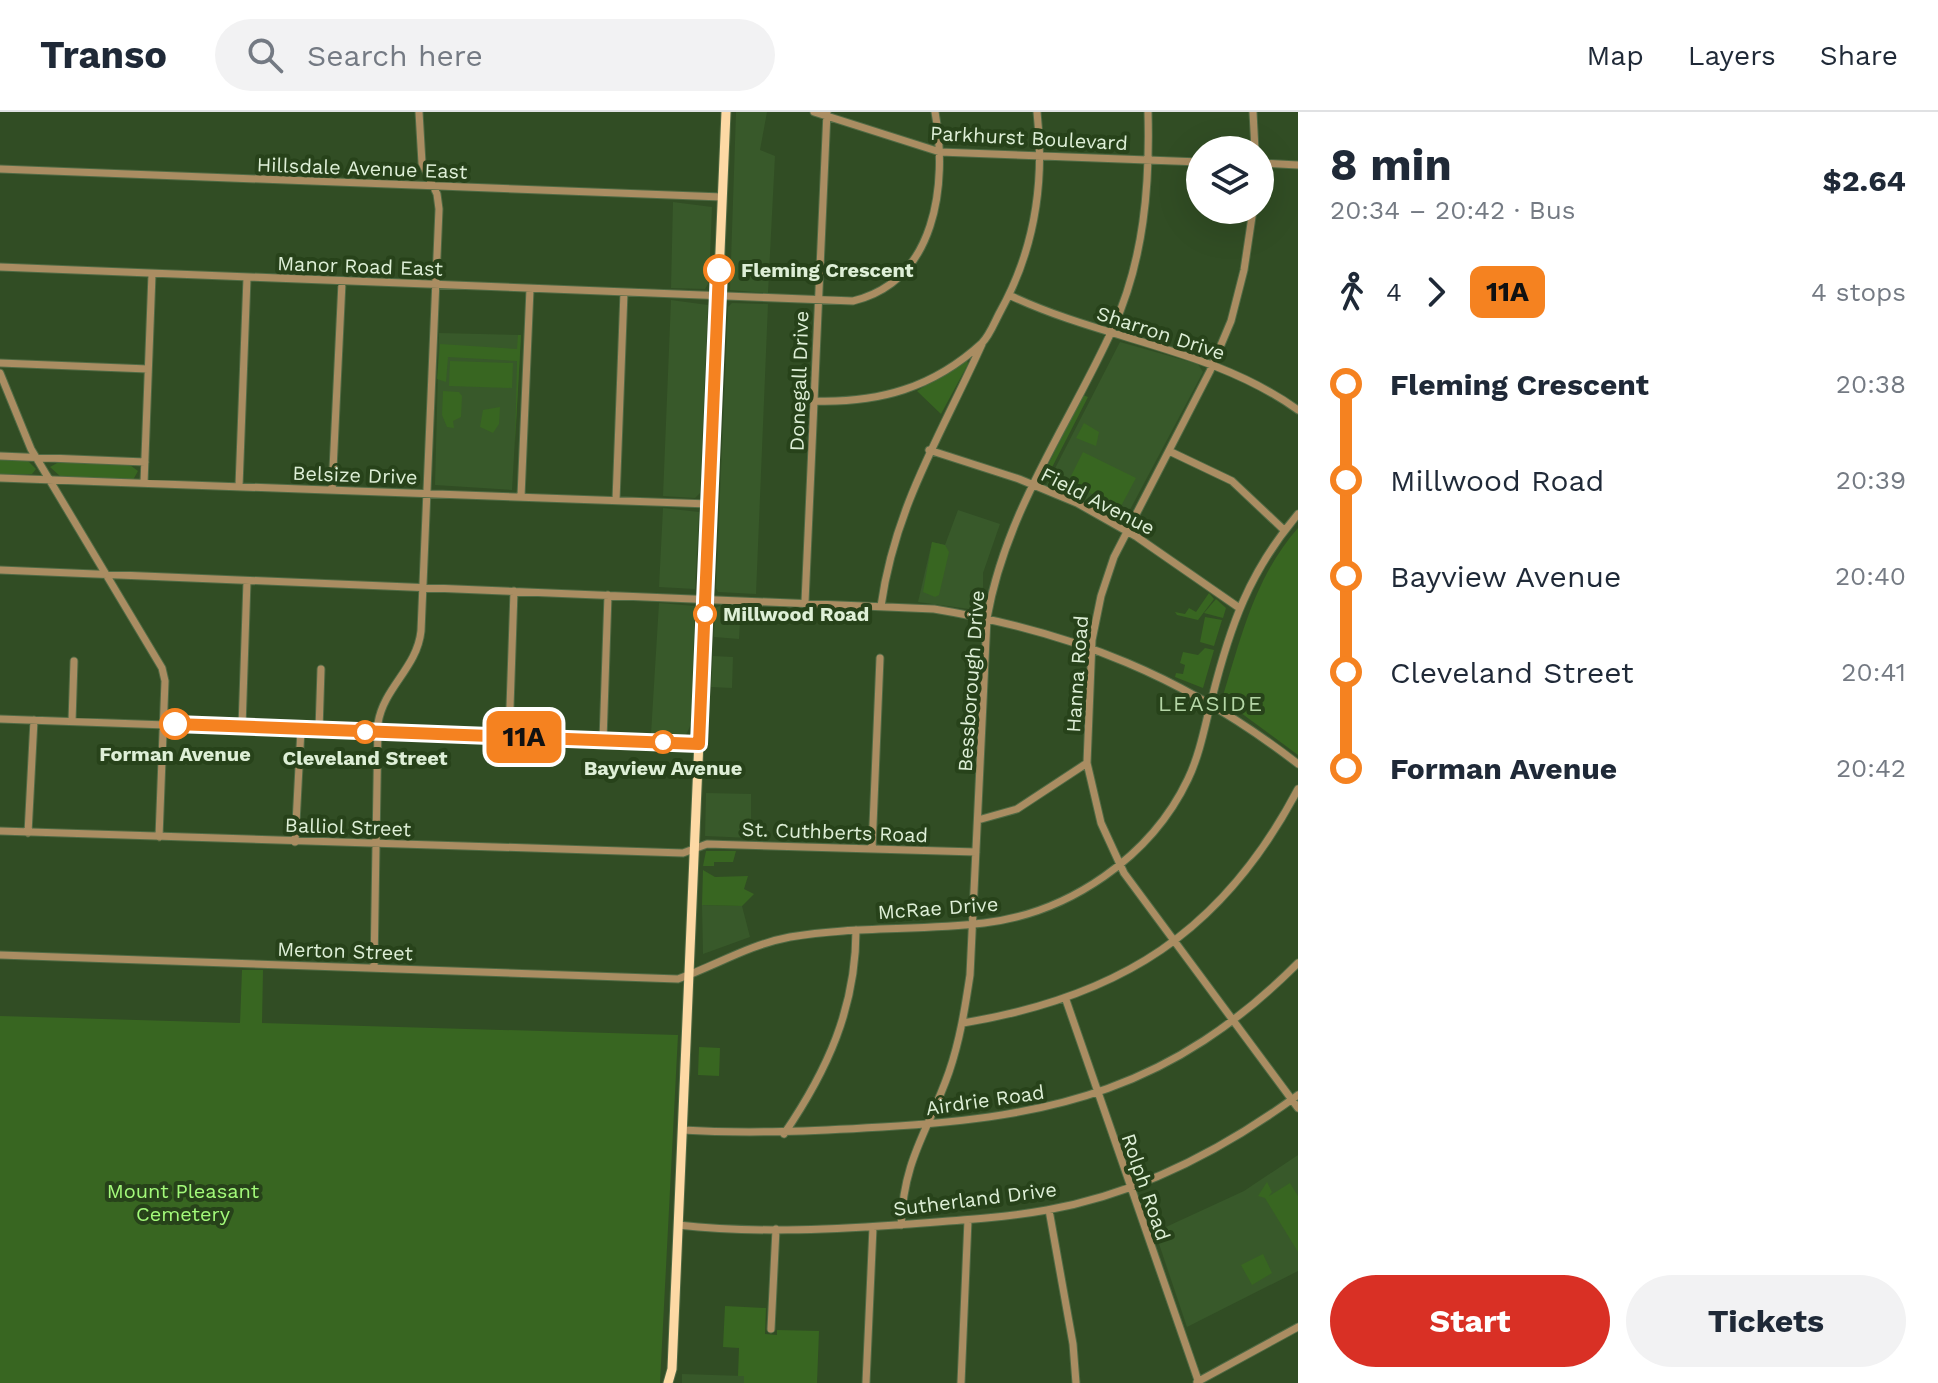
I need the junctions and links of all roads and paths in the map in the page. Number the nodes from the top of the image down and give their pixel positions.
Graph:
1 (419, 112) edge
2 (726, 112) edge
3 (814, 112) edge
4 (935, 112) edge
5 (1037, 112) edge
6 (1148, 112) edge
7 (1253, 112) edge
8 (827, 114) edge
9 (1254, 136) edge
10 (940, 152) junction
11 (1041, 157) junction
12 (1147, 160) junction
13 (1186, 161) edge
14 (1274, 164) edge
15 (1298, 165) edge
16 (0, 169) edge
17 (433, 187) junction
18 (722, 197) junction
19 (1251, 224) edge
20 (0, 267) edge
21 (152, 274) junction
22 (247, 278) junction
23 (342, 282) junction
24 (435, 285) junction
25 (530, 289) junction
26 (624, 292) junction
27 (1009, 295) junction
28 (718, 297) junction
29 (819, 300) junction
30 (1110, 333) junction
31 (983, 342) junction
32 (0, 363) edge
33 (1213, 365) junction
34 (148, 369) junction
35 (0, 373) edge
36 (814, 401) junction
37 (1298, 410) edge
38 (929, 450) junction
39 (1169, 451) junction
40 (0, 456) edge
41 (37, 457) junction
42 (145, 462) junction
43 (0, 478) edge
44 (50, 480) junction
45 (144, 483) junction
46 (1032, 484) junction
47 (239, 486) junction
48 (332, 490) junction
49 (427, 493) junction
50 (521, 496) junction
51 (616, 500) junction
52 (709, 504) junction
53 (1298, 514) edge
54 (1284, 530) junction
55 (1127, 531) junction
56 (0, 570) edge
57 (108, 575) junction
58 (247, 581) junction
59 (423, 588) junction
60 (514, 591) junction
61 (608, 595) junction
62 (705, 599) junction
63 (805, 602) junction
64 (881, 606) junction
65 (1238, 607) junction
66 (987, 618) junction
67 (1092, 647) junction
68 (880, 658) dead end
69 (74, 661) dead end
70 (321, 669) dead end
71 (1211, 703) junction
72 (0, 719) edge
73 (34, 720) junction
74 (72, 721) junction
75 (164, 724) junction
76 (242, 727) junction
77 (301, 729) junction
78 (319, 730) junction
79 (377, 733) junction
80 (509, 736) junction
81 (603, 740) junction
82 (699, 744) junction
83 (1087, 763) junction
84 (1298, 764) edge
85 (1298, 789) edge
86 (978, 820) junction
87 (0, 831) edge
88 (28, 833) junction
89 (159, 837) junction
90 (295, 842) junction
91 (376, 845) junction
92 (695, 849) junction
93 (872, 849) junction
94 (976, 852) junction
95 (1120, 865) junction
96 (973, 924) junction
97 (856, 930) junction
98 (1174, 942) junction
99 (0, 955) edge
100 (1298, 963) edge
101 (374, 968) junction
102 (689, 974) junction
103 (1066, 1000) junction
104 (1233, 1021) junction
105 (963, 1023) junction
106 (1096, 1094) junction
107 (1295, 1097) edge
108 (1298, 1108) edge
109 (927, 1124) junction
110 (682, 1130) junction
111 (784, 1134) junction
112 (1130, 1186) junction
113 (1049, 1210) junction
114 (968, 1220) junction
115 (678, 1225) junction
116 (901, 1225) junction
117 (873, 1227) junction
118 (776, 1229) junction
119 (1298, 1327) edge
120 (771, 1329) dead end
121 (672, 1369) junction
122 (1197, 1382) edge
123 (668, 1383) edge
124 (676, 1383) edge
125 (866, 1383) edge
126 (961, 1383) edge
127 (1076, 1383) edge

1 - 17 street
2 - 18 main road
3 - 8 street, Parkhurst Boulevard
4 - 10 street
5 - 11 street
6 - 12 street, Bessborough Drive
7 - 9 street
8 - 10 street, Parkhurst Boulevard
8 - 29 street, Donegall Drive
10 - 11 street, Parkhurst Boulevard
10 - 29 street
11 - 12 street, Parkhurst Boulevard
11 - 27 street
12 - 13 street, Parkhurst Boulevard
12 - 30 street, Bessborough Drive
14 - 15 street
16 - 17 street, Hillsdale Avenue East
17 - 18 street, Hillsdale Avenue East
17 - 24 street
18 - 28 main road
19 - 33 street, Hanna Road
20 - 21 street, Manor Road East
21 - 22 street, Manor Road East
21 - 34 street
22 - 23 street, Manor Road East
22 - 47 street
23 - 24 street, Manor Road East
23 - 48 street
24 - 25 street, Manor Road East
24 - 49 street
25 - 26 street, Manor Road East
25 - 50 street
26 - 28 street, Manor Road East
26 - 51 street
27 - 30 street, Sharron Drive
27 - 31 street
28 - 29 street
28 - 52 main road
29 - 36 street, Donegall Drive
30 - 33 street, Sharron Drive
30 - 46 street, Bessborough Drive
31 - 36 street
31 - 38 street
32 - 34 street
33 - 37 street, Sharron Drive
33 - 39 street, Hanna Road
34 - 42 street
35 - 41 street
36 - 63 street, Donegall Drive
38 - 46 street, Field Avenue
38 - 64 street
39 - 54 street
39 - 55 street, Hanna Road
40 - 41 street
41 - 42 street
41 - 44 street
42 - 45 street
43 - 44 street, Belsize Drive
44 - 45 street, Belsize Drive
44 - 57 street
45 - 47 street, Belsize Drive
46 - 55 street, Field Avenue
46 - 66 street, Bessborough Drive
47 - 48 street, Belsize Drive
48 - 49 street, Belsize Drive
49 - 50 street, Belsize Drive
49 - 59 street
50 - 51 street, Belsize Drive
51 - 52 street, Belsize Drive
52 - 62 main road
53 - 54 street, McRae Drive
54 - 65 street, McRae Drive
55 - 65 street, Field Avenue
55 - 67 street, Hanna Road
56 - 57 street
57 - 58 street
57 - 75 street
58 - 59 street
58 - 76 street
59 - 60 street
59 - 79 street
60 - 61 street
60 - 80 street
61 - 62 street
61 - 81 street
62 - 63 street
62 - 82 main road
63 - 64 street
64 - 66 street
65 - 71 street, McRae Drive
66 - 67 street
66 - 86 street, Bessborough Drive
67 - 71 street
67 - 83 street, Hanna Road
68 - 93 street
69 - 74 street
70 - 78 street
71 - 84 street
71 - 95 street, McRae Drive
72 - 73 street
73 - 74 street
73 - 88 street
74 - 75 street
75 - 76 street
75 - 89 street
76 - 77 street
77 - 78 street
77 - 90 street
78 - 79 street
79 - 80 street
79 - 91 street
80 - 81 street
81 - 82 street
82 - 92 main road
83 - 86 street
83 - 95 street, Hanna Road
85 - 98 street
86 - 94 street, Bessborough Drive
87 - 88 street, Balliol Street
88 - 89 street, Balliol Street
89 - 90 street, Balliol Street
90 - 91 street, Balliol Street
91 - 92 street, Balliol Street
91 - 101 street
92 - 93 street, St. Cuthberts Road
92 - 102 main road
93 - 94 street, St. Cuthberts Road
94 - 96 street, Bessborough Drive
95 - 96 street, McRae Drive
95 - 98 street, Hanna Road
96 - 97 street, McRae Drive
96 - 105 street, Bessborough Drive
97 - 102 street, McRae Drive
97 - 111 street
98 - 103 street
98 - 104 street, Hanna Road
99 - 101 street, Merton Street
100 - 104 street, Airdrie Road
101 - 102 street, Merton Street
102 - 110 main road
103 - 105 street
103 - 106 street, Rolph Road
104 - 106 street, Airdrie Road
104 - 107 street, Hanna Road
105 - 109 street, Bessborough Drive
106 - 109 street, Airdrie Road
106 - 112 street, Rolph Road
107 - 108 street, Hanna Road
107 - 112 street, Sutherland Drive
109 - 111 street, Airdrie Road
109 - 116 street, Bessborough Drive
110 - 111 street, Airdrie Road
110 - 115 main road
112 - 113 street, Sutherland Drive
112 - 122 street, Rolph Road
113 - 114 street, Sutherland Drive
113 - 127 street
114 - 116 street, Sutherland Drive
114 - 126 street
115 - 118 street, Sutherland Drive
115 - 121 main road
116 - 117 street, Sutherland Drive
117 - 118 street, Sutherland Drive
117 - 125 street
118 - 120 street
119 - 122 street
121 - 123 main road
121 - 124 main road

